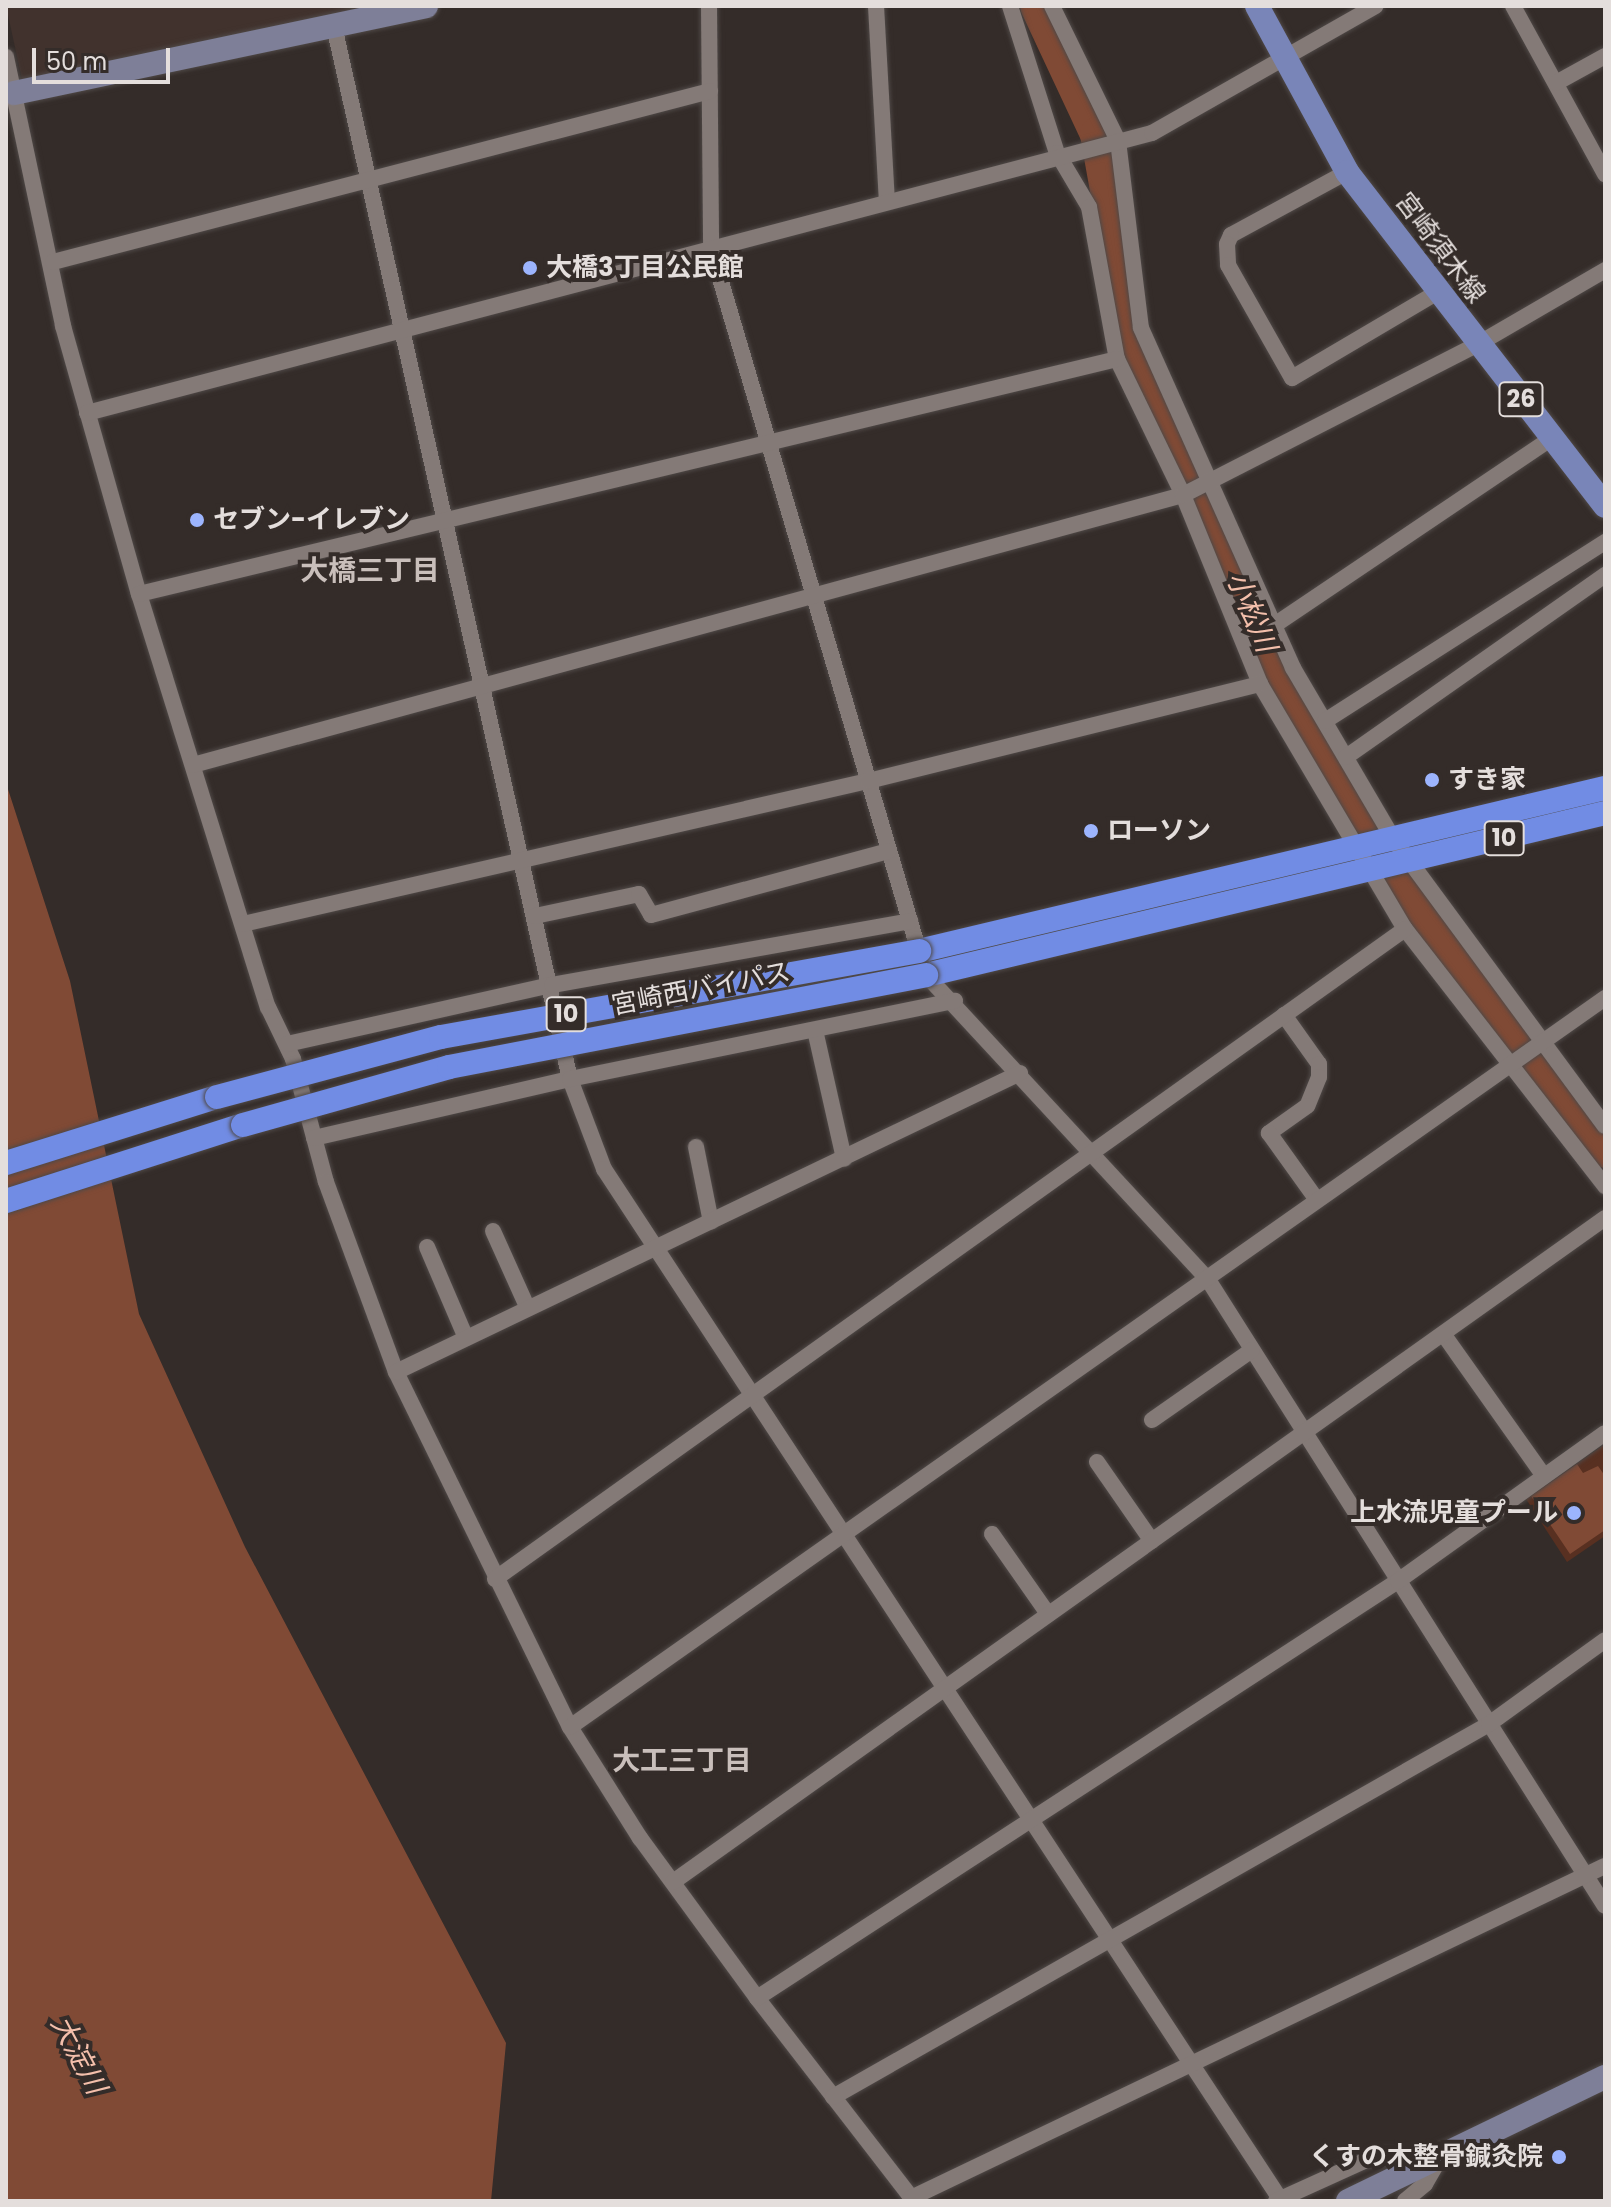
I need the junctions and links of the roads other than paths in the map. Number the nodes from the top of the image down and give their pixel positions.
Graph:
1 (426, 6) edge
2 (709, 6) edge
3 (876, 6) edge
4 (1010, 6) edge
5 (1052, 6) edge
6 (1257, 6) edge
7 (1376, 6) edge
8 (1513, 6) edge
9 (334, 26) junction
10 (1605, 56) edge
11 (6, 57) edge
12 (1285, 62) junction
13 (1556, 83) junction
14 (710, 91) junction
15 (14, 93) junction
16 (1118, 141) junction
17 (1059, 156) junction
18 (1347, 172) junction
19 (1605, 174) edge
20 (369, 180) junction
21 (887, 202) junction
22 (711, 248) junction
23 (53, 262) junction
24 (1605, 270) edge
25 (1438, 292) junction
26 (403, 330) junction
27 (1478, 344) junction
28 (1117, 359) junction
29 (87, 413) junction
30 (1552, 438) junction
31 (769, 444) junction
32 (1212, 484) junction
33 (1183, 495) junction
34 (1605, 506) edge
35 (445, 520) junction
36 (1605, 542) edge
37 (1605, 575) edge
38 (139, 594) junction
39 (816, 594) junction
40 (1276, 624) junction
41 (1260, 684) junction
42 (484, 685) junction
43 (1325, 721) junction
44 (1346, 757) junction
45 (193, 765) junction
46 (868, 781) junction
47 (1605, 788) edge
48 (1605, 813) edge
49 (889, 851) junction
50 (1398, 851) junction
51 (521, 857) junction
52 (1363, 860) junction
53 (535, 916) junction
54 (910, 921) junction
55 (243, 924) junction
56 (1405, 929) junction
57 (922, 963) junction
58 (552, 985) junction
59 (1605, 998) edge
60 (955, 1001) junction
61 (1284, 1015) junction
62 (815, 1030) junction
63 (287, 1044) junction
64 (1540, 1044) junction
65 (1511, 1065) junction
66 (1020, 1073) junction
67 (570, 1079) junction
68 (1605, 1126) edge
69 (314, 1138) junction
70 (696, 1147) dead end
71 (1094, 1153) junction
72 (844, 1159) junction
73 (6, 1163) edge
74 (1605, 1186) edge
75 (1317, 1200) junction
76 (6, 1201) edge
77 (1605, 1218) edge
78 (711, 1222) junction
79 (493, 1231) dead end
80 (427, 1247) dead end
81 (657, 1249) junction
82 (1207, 1278) junction
83 (528, 1309) junction
84 (1444, 1335) junction
85 (466, 1338) junction
86 (1252, 1350) junction
87 (396, 1372) junction
88 (753, 1397) junction
89 (1152, 1420) dead end
90 (1304, 1432) junction
91 (1605, 1433) edge
92 (1097, 1462) dead end
93 (1544, 1476) junction
94 (845, 1534) junction
95 (992, 1534) dead end
96 (1152, 1541) junction
97 (495, 1579) junction
98 (1398, 1581) junction
99 (1048, 1614) junction
100 (1605, 1640) edge
101 (946, 1690) junction
102 (1489, 1724) junction
103 (570, 1727) junction
104 (1029, 1818) junction
105 (1605, 1866) edge
106 (1586, 1875) junction
107 (673, 1882) junction
108 (1605, 1906) edge
109 (1109, 1939) junction
110 (757, 1998) junction
111 (1192, 2064) junction
112 (1605, 2077) edge
113 (833, 2097) junction
114 (1440, 2158) junction
115 (913, 2200) edge
116 (1278, 2200) edge
117 (1348, 2201) edge
118 (1405, 2201) edge

1 - 9 street
2 - 14 street
3 - 21 street
4 - 17 street
5 - 16 street
6 - 12 main road, 宮崎須木線 / 26
7 - 12 street
8 - 13 street
9 - 15 street
9 - 20 street
10 - 13 street
11 - 15 street
12 - 16 street
12 - 18 main road, 宮崎須木線 / 26
13 - 19 street
14 - 20 street
14 - 22 street
15 - 23 street
16 - 17 street
16 - 32 street
17 - 21 street
17 - 28 street
18 - 25 main road, 宮崎須木線 / 26
18 - 25 street
20 - 23 street
20 - 26 street
21 - 22 street
22 - 26 street
22 - 31 street
23 - 29 street
24 - 27 street
25 - 27 main road, 宮崎須木線 / 26
26 - 29 street
26 - 35 street
27 - 30 main road, 宮崎須木線 / 26
27 - 32 street
28 - 31 street
28 - 33 street
29 - 38 street
30 - 34 main road, 宮崎須木線 / 26
30 - 40 street
31 - 35 street
31 - 39 street
32 - 33 street
32 - 40 street
33 - 39 street
33 - 41 street
35 - 38 street
35 - 42 street
36 - 43 street
37 - 44 street
38 - 45 street
39 - 42 street
39 - 46 street
40 - 43 street
41 - 46 street
41 - 52 street
42 - 45 street
42 - 51 street
43 - 44 street
44 - 50 street
45 - 55 street
46 - 49 street
46 - 51 street
47 - 50 highway, 10
48 - 50 highway, 10
49 - 53 street
49 - 54 street
50 - 52 highway, 10
50 - 64 street
51 - 53 street
51 - 55 street
52 - 56 street
52 - 57 highway, 宮崎西バイパス / 10
53 - 58 street
54 - 57 street
54 - 58 street
55 - 63 street
56 - 61 street
56 - 65 street
57 - 60 street
57 - 73 highway, 宮崎西バイパス / 10, bridge
57 - 76 highway, 宮崎西バイパス / 10, bridge
58 - 63 street
58 - 67 street
59 - 64 street
60 - 62 street
60 - 66 street
61 - 71 street
61 - 75 street
62 - 67 street
62 - 72 street
63 - 69 street
64 - 65 street
64 - 68 street
65 - 74 street
65 - 75 street
66 - 71 street
66 - 72 street
67 - 69 street
67 - 81 street
69 - 87 street
70 - 78 street
71 - 82 street
71 - 88 street
72 - 78 street
75 - 82 street
77 - 84 street
78 - 81 street
79 - 83 street
80 - 85 street
81 - 83 street
81 - 88 street
82 - 86 street
82 - 94 street
83 - 85 street
84 - 90 street
84 - 93 street
85 - 87 street
86 - 89 street
86 - 90 street
87 - 97 street
88 - 94 street
88 - 97 street
90 - 96 street
90 - 98 street
91 - 93 street
92 - 96 street
93 - 98 street
94 - 101 street
94 - 103 street
95 - 99 street
96 - 99 street
97 - 103 street
98 - 102 street
98 - 104 street
99 - 101 street
100 - 102 street
101 - 104 street
101 - 107 street
102 - 106 street
102 - 109 street
103 - 107 street
104 - 109 street
104 - 110 street
105 - 106 street
106 - 108 street
106 - 111 street
107 - 110 street
109 - 111 street
109 - 113 street
110 - 113 street
111 - 115 street
111 - 116 street
112 - 114 street
113 - 115 street
114 - 116 street
114 - 117 street
114 - 118 street

